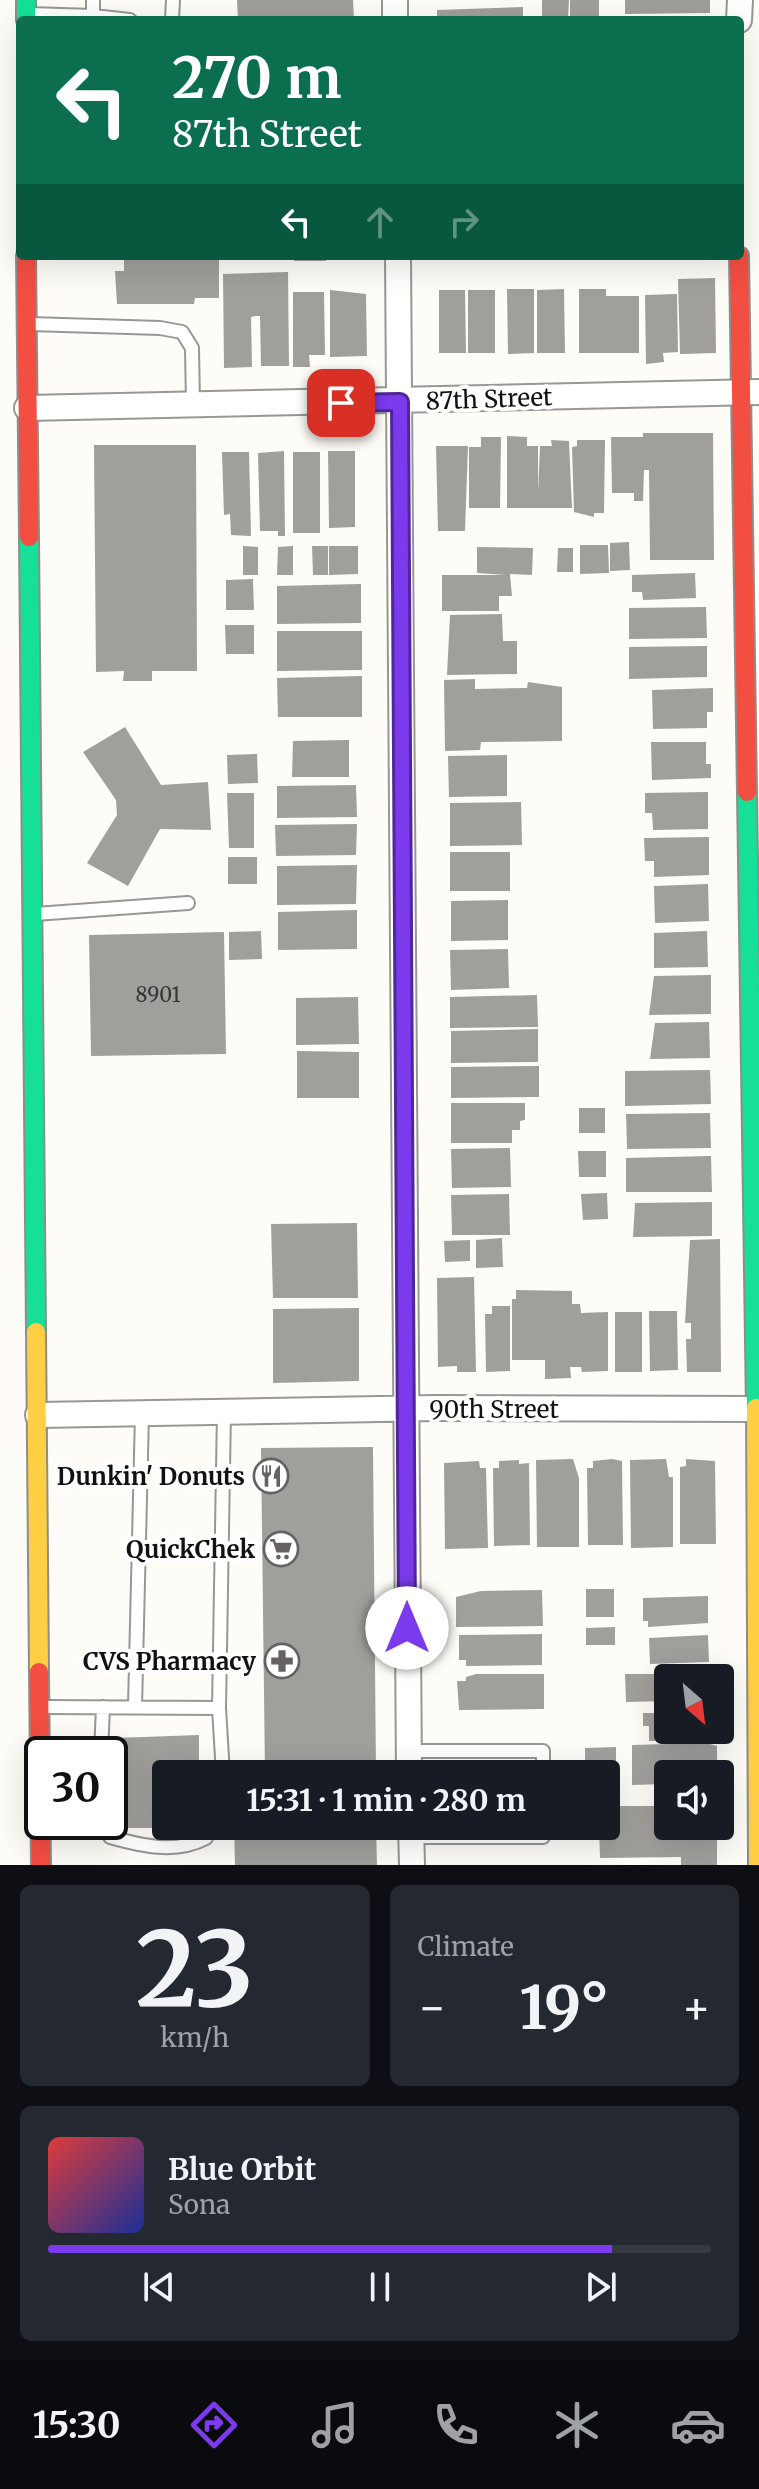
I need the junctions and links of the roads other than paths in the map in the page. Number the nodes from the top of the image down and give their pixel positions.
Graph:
1 (26, 11) edge
2 (74, 16) edge
3 (26, 260) edge
4 (398, 260) edge
5 (739, 260) edge
6 (26, 324) junction
7 (749, 392) edge
8 (400, 402) junction
9 (193, 405) junction
10 (27, 408) junction
11 (188, 903) dead end
12 (32, 914) junction
13 (758, 1409) edge
14 (224, 1411) junction
15 (405, 1411) junction
16 (142, 1414) junction
17 (38, 1415) junction
18 (39, 1707) junction
19 (103, 1707) junction
20 (135, 1707) junction
21 (219, 1708) junction
22 (102, 1736) edge
23 (222, 1760) edge
24 (409, 1760) edge
25 (433, 1760) edge
26 (543, 1760) edge
27 (120, 1840) edge
28 (202, 1840) edge
29 (411, 1840) edge
30 (41, 1865) edge
31 (412, 1865) edge
32 (758, 1865) edge

1 - 2 lane
3 - 6 street
4 - 8 street
5 - 7 street
6 - 9 lane
6 - 10 street
7 - 8 street, 87th Street
7 - 13 street
8 - 9 street, 87th Street
8 - 15 street
9 - 10 street, 87th Street
10 - 12 street
11 - 12 lane
12 - 17 street
13 - 15 street, 90th Street
13 - 32 street
14 - 15 street, 90th Street
14 - 16 street, 90th Street
14 - 21 lane
15 - 24 street
16 - 17 street, 90th Street
16 - 20 lane
17 - 18 street
18 - 19 lane
18 - 30 street
19 - 20 lane
19 - 22 lane
20 - 21 lane
21 - 23 lane
25 - 26 lane
27 - 28 lane
29 - 31 street

